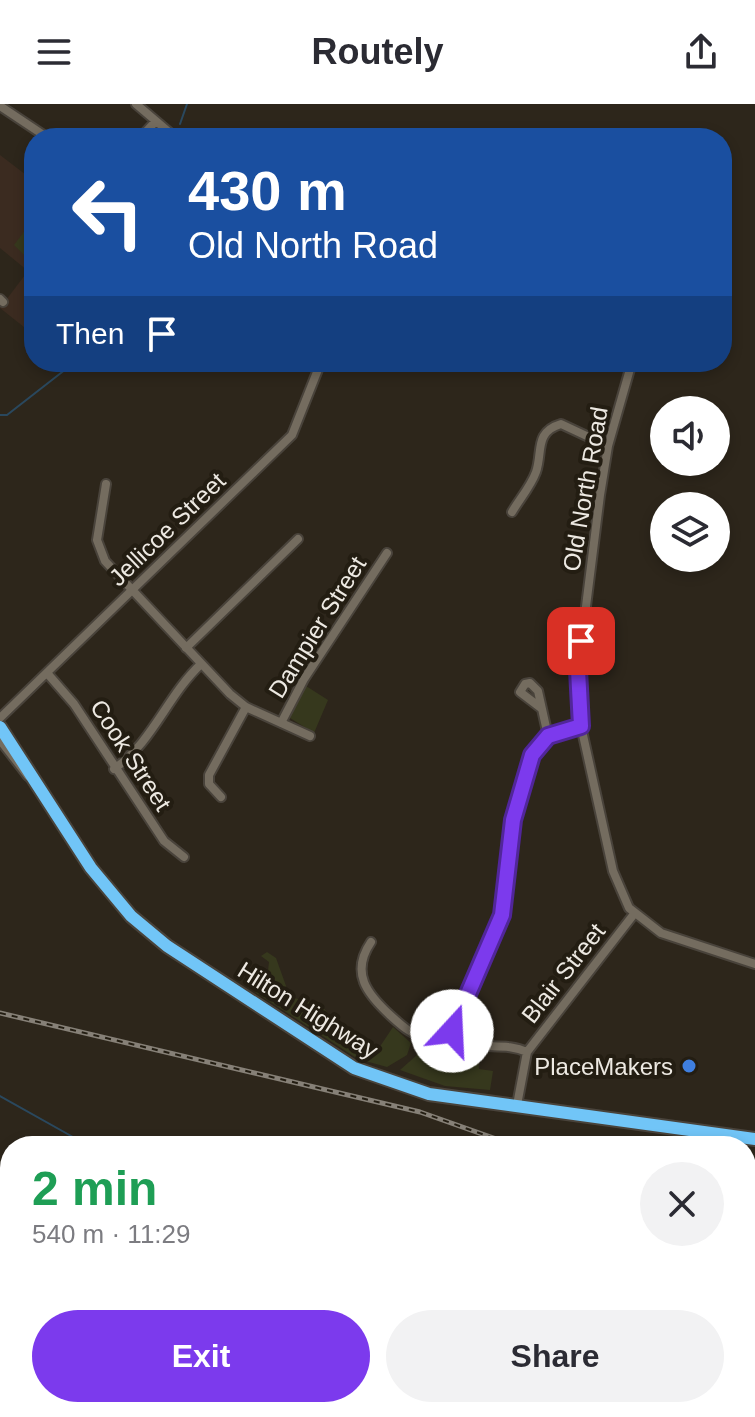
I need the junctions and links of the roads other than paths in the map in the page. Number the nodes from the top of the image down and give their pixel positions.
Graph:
1 (136, 104) edge
2 (0, 106) edge
3 (155, 122) junction
4 (33, 128) edge
5 (149, 128) edge
6 (163, 128) edge
7 (317, 372) edge
8 (629, 372) edge
9 (608, 446) junction
10 (106, 484) dead end
11 (512, 512) dead end
12 (298, 539) dead end
13 (387, 553) dead end
14 (132, 591) junction
15 (186, 648) junction
16 (201, 664) junction
17 (47, 673) junction
18 (13, 706) junction
19 (0, 707) edge
20 (246, 707) junction
21 (541, 708) dead end
22 (0, 718) edge
23 (281, 723) junction
24 (581, 726) junction
25 (0, 727) edge
26 (310, 736) dead end
27 (548, 736) junction
28 (0, 740) edge
29 (114, 769) junction
30 (35, 782) junction
31 (221, 797) dead end
32 (184, 857) dead end
33 (634, 914) junction
34 (371, 942) dead end
35 (755, 964) edge
36 (453, 1035) junction
37 (527, 1052) junction
38 (517, 1105) junction
39 (734, 1136) edge

1 - 3 street
2 - 4 street
3 - 5 street
3 - 6 street
7 - 14 street, Jellicoe Street
8 - 9 street, Old North Road
9 - 11 street
9 - 24 street, Old North Road
10 - 14 street
12 - 15 street
13 - 23 street, Dampier Street
14 - 15 street
14 - 17 street, Jellicoe Street
15 - 16 street
16 - 20 street
16 - 29 street
17 - 18 street, Jellicoe Street
17 - 29 street, Cook Street
18 - 19 street
18 - 22 street, Jellicoe Street
20 - 23 street
20 - 31 street
21 - 27 street
23 - 26 street
24 - 27 street
24 - 33 street, Old North Road
25 - 30 highway, Hilton Highway
27 - 36 street
28 - 30 street
29 - 32 street, Cook Street
30 - 38 highway, Hilton Highway
33 - 35 street
33 - 37 street, Blair Street
34 - 36 street
36 - 37 street
37 - 38 street, Blair Street
38 - 39 highway, Hilton Highway

